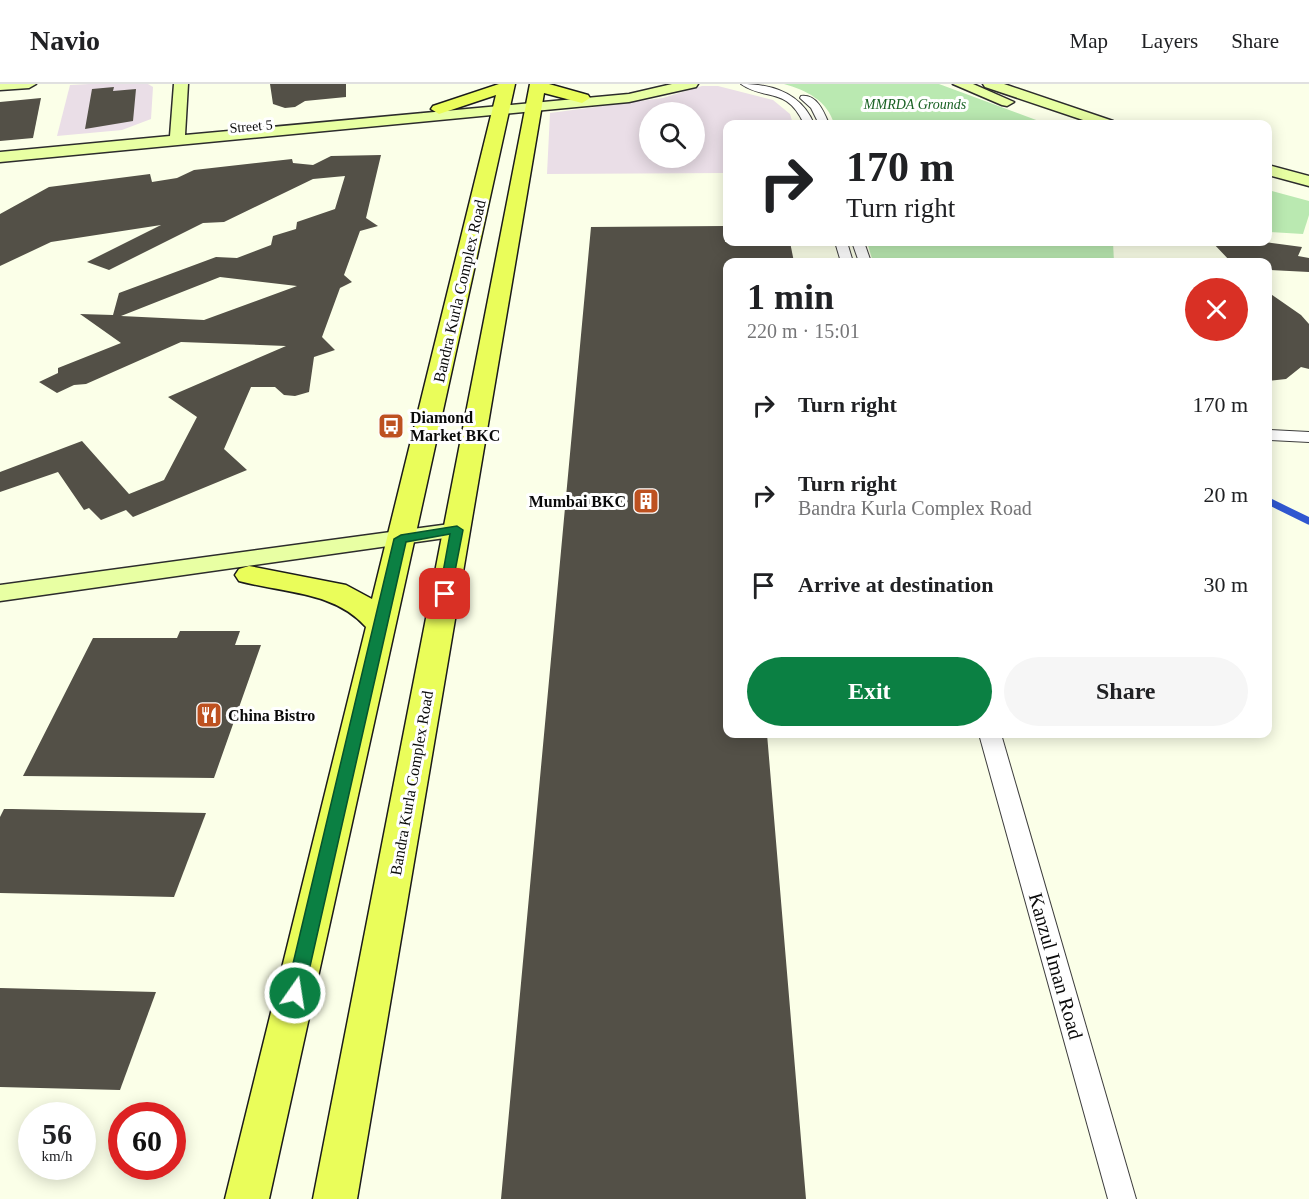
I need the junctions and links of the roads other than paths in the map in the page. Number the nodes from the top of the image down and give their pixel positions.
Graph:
1 (29, 84) edge
2 (181, 84) edge
3 (671, 84) edge
4 (691, 84) edge
5 (746, 84) edge
6 (769, 84) edge
7 (960, 84) edge
8 (0, 87) edge
9 (994, 89) edge
10 (536, 95) edge
11 (504, 96) edge
12 (582, 98) joint
13 (439, 109) joint
14 (807, 120) edge
15 (822, 120) edge
16 (1065, 120) edge
17 (1094, 120) edge
18 (178, 137) junction
19 (0, 149) edge
20 (0, 157) edge
21 (1272, 171) edge
22 (1309, 181) edge
23 (1272, 184) edge
24 (1309, 194) edge
25 (1272, 436) edge
26 (1309, 437) edge
27 (455, 539) junction
28 (399, 547) junction
29 (249, 575) junction
30 (0, 593) edge
31 (0, 609) edge
32 (381, 627) junction
33 (991, 738) edge
34 (247, 1199) edge
35 (335, 1199) edge
36 (1122, 1199) edge

1 - 8 street
2 - 18 street
3 - 12 street
4 - 10 street, Street 5
5 - 14 street
6 - 15 street
7 - 9 street
9 - 16 street
9 - 17 street
10 - 11 street, Street 5
10 - 12 main road
10 - 27 main road, Bandra Kurla Complex Road
11 - 13 main road
11 - 18 street, Street 5
11 - 28 main road, Bandra Kurla Complex Road
13 - 18 street, Street 5
18 - 19 street, Street 5
18 - 20 street, Street 5
21 - 22 street
23 - 24 street
25 - 26 street
27 - 28 street
27 - 35 main road, Bandra Kurla Complex Road
28 - 29 street
28 - 30 street
28 - 32 main road, Bandra Kurla Complex Road
29 - 31 street
29 - 32 main road
32 - 34 main road, Bandra Kurla Complex Road
33 - 36 street, Kanzul Iman Road

